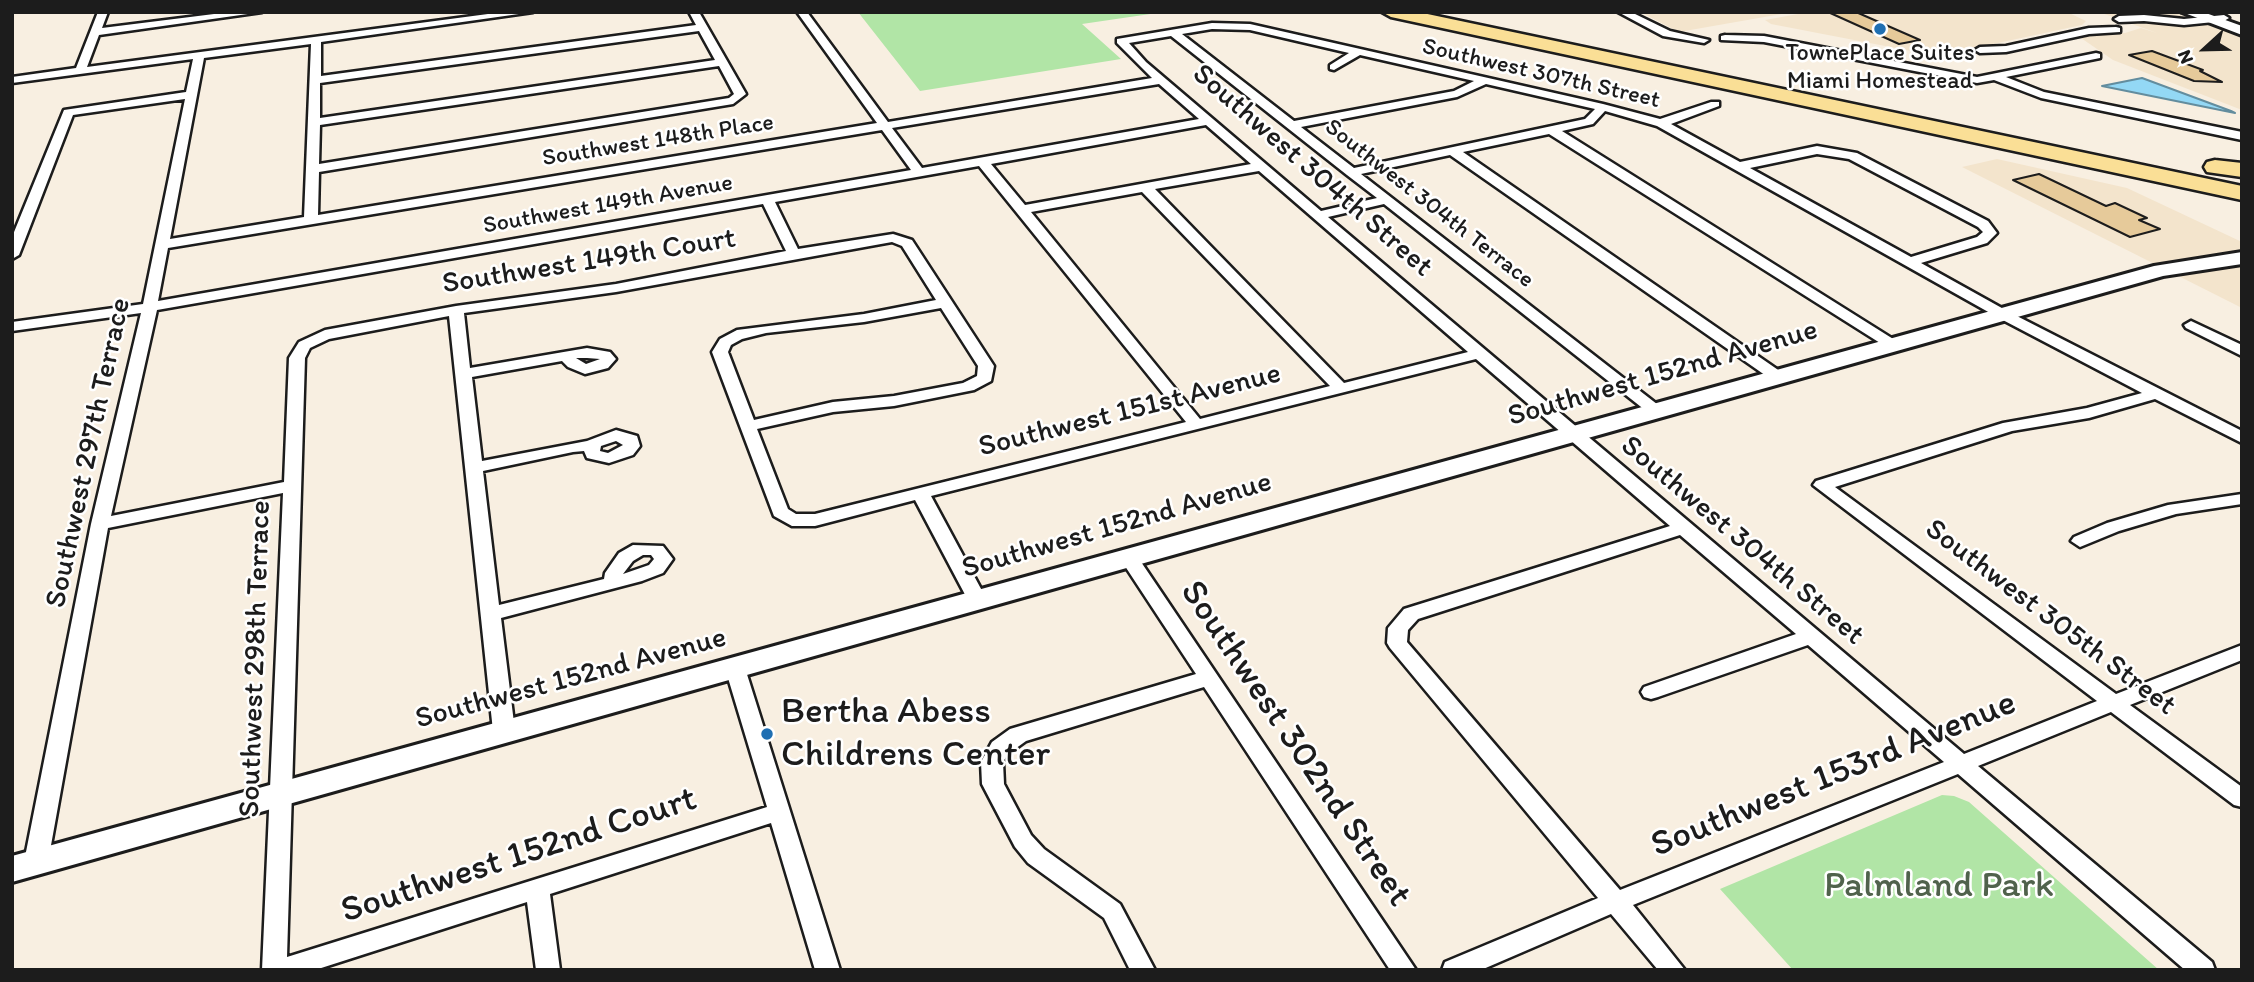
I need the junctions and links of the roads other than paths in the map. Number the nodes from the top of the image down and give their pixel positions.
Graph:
1 (103, 12) edge
2 (257, 12) edge
3 (528, 12) edge
4 (694, 12) edge
5 (802, 12) edge
6 (1391, 12) edge
7 (1470, 12) edge
8 (1623, 12) edge
9 (2189, 12) edge
10 (2226, 21) edge
11 (2117, 24) junction
12 (703, 27) junction
13 (95, 32) junction
14 (1174, 33) junction
15 (2070, 35) junction
16 (2054, 36) junction
17 (316, 40) junction
18 (1121, 41) joint
19 (1358, 52) junction
20 (2094, 52) junction
21 (199, 55) junction
22 (723, 62) junction
23 (1334, 67) dead end
24 (80, 71) junction
25 (1998, 78) junction
26 (12, 80) edge
27 (316, 80) junction
28 (1162, 80) junction
29 (1483, 81) junction
30 (192, 94) junction
31 (1715, 104) dead end
32 (1602, 107) junction
33 (1210, 121) junction
34 (314, 122) junction
35 (1661, 123) junction
36 (886, 125) junction
37 (1292, 125) junction
38 (1553, 131) junction
39 (2242, 136) edge
40 (1453, 150) junction
41 (984, 162) junction
42 (1263, 166) junction
43 (1741, 166) junction
44 (313, 169) junction
45 (2242, 171) edge
46 (1351, 172) junction
47 (919, 173) junction
48 (1146, 188) junction
49 (2242, 193) edge
50 (767, 200) junction
51 (1387, 200) junction
52 (1020, 210) junction
53 (1319, 215) junction
54 (311, 220) junction
55 (15, 237) edge
56 (161, 245) junction
57 (794, 254) junction
58 (12, 255) edge
59 (2242, 258) edge
60 (1909, 262) junction
61 (945, 303) junction
62 (150, 307) junction
63 (456, 310) junction
64 (2004, 315) junction
65 (2191, 325) dead end
66 (12, 327) edge
67 (1893, 345) junction
68 (299, 350) joint
69 (2242, 351) edge
70 (1482, 353) junction
71 (565, 356) dead end
72 (462, 374) junction
73 (1778, 377) junction
74 (1340, 388) junction
75 (2155, 394) junction
76 (1656, 411) junction
77 (1197, 425) junction
78 (748, 426) junction
79 (1573, 434) junction
80 (2242, 438) edge
81 (592, 446) dead end
82 (475, 468) junction
83 (292, 486) junction
84 (921, 494) junction
85 (2242, 499) edge
86 (100, 524) junction
87 (1684, 528) junction
88 (2080, 541) dead end
89 (1128, 557) junction
90 (613, 583) dead end
91 (977, 600) junction
92 (491, 614) junction
93 (1812, 636) junction
94 (2242, 652) edge
95 (736, 668) junction
96 (1208, 678) junction
97 (1651, 691) dead end
98 (2115, 704) junction
99 (504, 731) junction
100 (1961, 764) junction
101 (282, 794) junction
102 (2242, 799) edge
103 (778, 812) junction
104 (24, 865) edge
105 (537, 889) junction
106 (1617, 901) junction
107 (274, 970) edge
108 (281, 970) edge
109 (548, 970) edge
110 (828, 970) edge
111 (1143, 970) edge
112 (1404, 970) edge
113 (1454, 970) edge
114 (1673, 970) edge
115 (2203, 970) edge

1 - 13 street
2 - 13 street
3 - 17 street
4 - 12 street
5 - 36 street
6 - 49 highway
7 - 45 highway
8 - 25 street
9 - 10 street
10 - 11 street
10 - 11 street
11 - 15 street
11 - 16 street
12 - 22 street
12 - 27 street
13 - 24 street
14 - 18 street, Southwest 307th Street
14 - 19 street, Southwest 307th Street
14 - 37 street, Southwest 304th Terrace
15 - 16 street
15 - 20 street
16 - 16 street
16 - 20 street
17 - 21 street
17 - 27 street
18 - 28 street, Southwest 304th Street
19 - 23 street
19 - 29 street, Southwest 307th Street
20 - 25 street
21 - 24 street
21 - 30 street, Southwest 297th Terrace
22 - 34 street
22 - 44 street
24 - 26 street
25 - 39 street
27 - 34 street
28 - 33 street, Southwest 304th Street
28 - 36 street, Southwest 148th Place
29 - 32 street, Southwest 307th Street
29 - 37 street
30 - 55 street
30 - 56 street, Southwest 297th Terrace
31 - 35 street
32 - 35 street, Southwest 307th Street
32 - 38 street
33 - 41 street, Southwest 149th Avenue
33 - 42 street, Southwest 304th Street
34 - 44 street
35 - 43 street, Southwest 307th Street
36 - 47 street
36 - 54 street, Southwest 148th Place
37 - 46 street, Southwest 304th Terrace
38 - 40 street
38 - 67 street
40 - 46 street
40 - 73 street
41 - 47 street, Southwest 149th Avenue
41 - 52 street
42 - 48 street
42 - 53 street, Southwest 304th Street
43 - 60 street, Southwest 307th Street
43 - 60 street
44 - 54 street
46 - 51 street, Southwest 304th Terrace
47 - 50 street, Southwest 149th Avenue
48 - 52 street
48 - 74 street
50 - 57 street
50 - 62 street, Southwest 149th Avenue
51 - 53 street
51 - 76 street, Southwest 304th Terrace
52 - 77 street
53 - 70 street, Southwest 304th Street
54 - 56 street, Southwest 148th Place
55 - 58 street
56 - 62 street, Southwest 297th Terrace
57 - 61 street, Southwest 149th Court
57 - 63 street, Southwest 149th Court
59 - 64 street, Southwest 152nd Avenue
60 - 64 street, Southwest 307th Street
61 - 78 street
61 - 78 street
62 - 66 street, Southwest 149th Avenue
62 - 86 street, Southwest 297th Terrace
63 - 68 street, Southwest 149th Court
63 - 72 street
64 - 67 street, Southwest 152nd Avenue
64 - 75 street, Southwest 307th Street
65 - 69 street
67 - 73 street, Southwest 152nd Avenue
68 - 83 street, Southwest 298th Terrace
70 - 74 street, Southwest 151st Avenue
70 - 79 street, Southwest 304th Street
71 - 72 street
72 - 82 street
73 - 76 street, Southwest 152nd Avenue
74 - 77 street, Southwest 151st Avenue
75 - 80 street, Southwest 307th Street
75 - 98 street, Southwest 305th Street
76 - 79 street, Southwest 152nd Avenue
77 - 84 street, Southwest 151st Avenue
78 - 84 street, Southwest 151st Avenue
79 - 87 street, Southwest 304th Street
79 - 89 street, Southwest 152nd Avenue
81 - 82 street
82 - 92 street
83 - 86 street
83 - 101 street, Southwest 298th Terrace
84 - 91 street
85 - 88 street
86 - 104 street, Southwest 297th Terrace
87 - 93 street, Southwest 304th Street
87 - 106 street
89 - 91 street, Southwest 152nd Avenue
89 - 96 street, Southwest 302nd Street
90 - 92 street
91 - 95 street, Southwest 152nd Avenue
92 - 99 street
93 - 97 street
93 - 100 street, Southwest 304th Street
94 - 98 street, Southwest 153rd Avenue
95 - 99 street, Southwest 152nd Avenue
95 - 103 street
96 - 111 street
96 - 112 street, Southwest 302nd Street
98 - 100 street, Southwest 153rd Avenue
98 - 102 street, Southwest 305th Street
99 - 101 street, Southwest 152nd Avenue
100 - 106 street, Southwest 153rd Avenue
100 - 115 street, Southwest 304th Street
101 - 104 street, Southwest 152nd Avenue
101 - 107 street, Southwest 298th Terrace
103 - 105 street, Southwest 152nd Court
103 - 110 street
105 - 108 street, Southwest 152nd Court
105 - 109 street
106 - 113 street, Southwest 153rd Avenue
106 - 114 street

